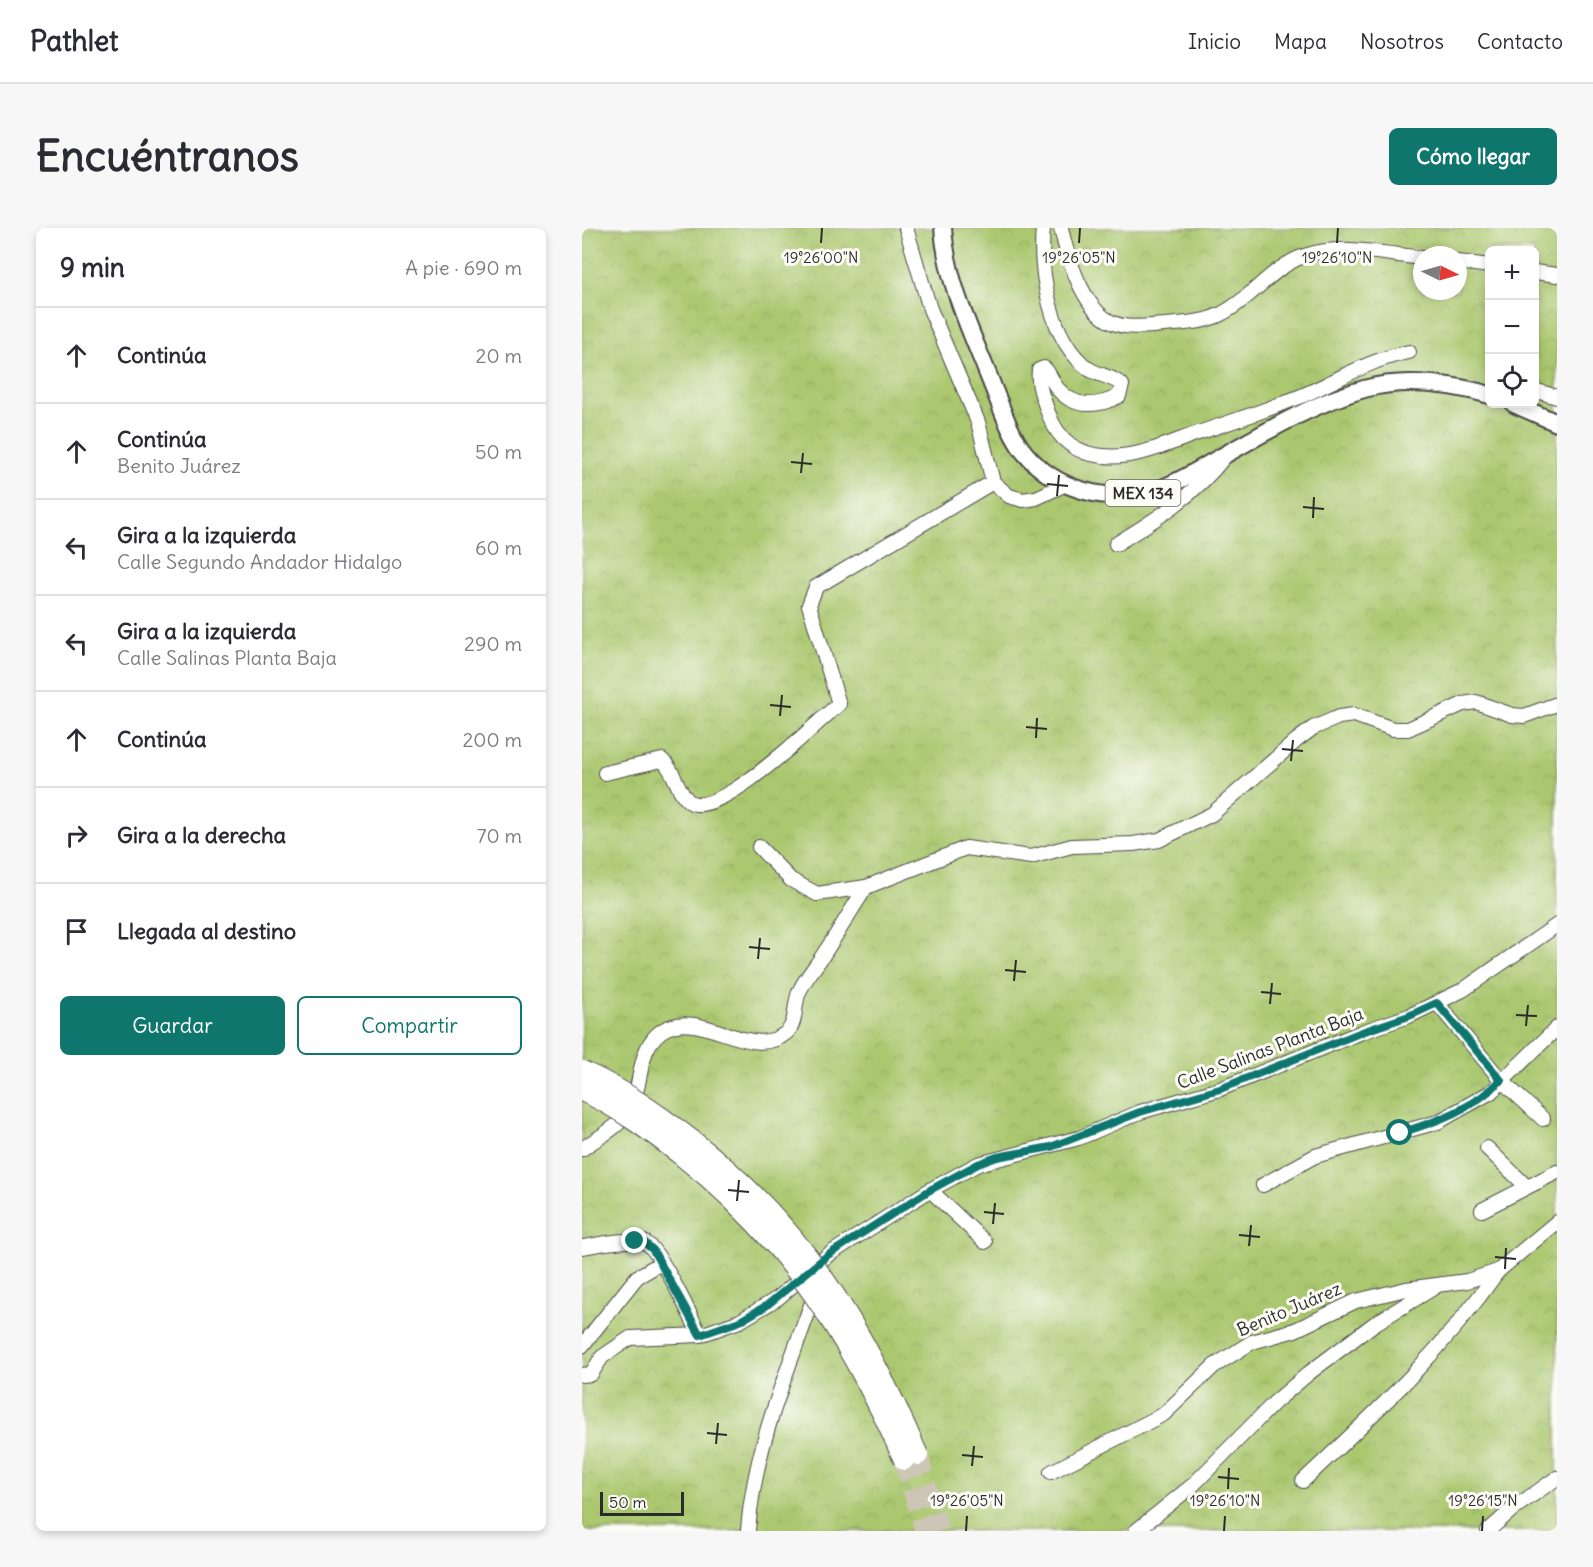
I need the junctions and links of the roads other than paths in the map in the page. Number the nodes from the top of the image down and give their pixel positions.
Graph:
1 (906, 228) edge
2 (943, 228) edge
3 (1043, 228) edge
4 (1061, 228) edge
5 (1413, 257) edge
6 (1467, 263) edge
7 (1485, 265) edge
8 (1539, 272) edge
9 (1556, 274) edge
10 (1408, 352) dead end
11 (1539, 392) edge
12 (1485, 394) edge
13 (1557, 397) edge
14 (1303, 403) junction
15 (1523, 408) edge
16 (1557, 423) edge
17 (1228, 453) junction
18 (993, 482) junction
19 (1064, 485) junction
20 (1116, 544) dead end
21 (1557, 704) edge
22 (604, 773) dead end
23 (759, 847) dead end
24 (866, 887) junction
25 (1557, 925) edge
26 (1437, 1003) junction
27 (1557, 1028) edge
28 (582, 1071) edge
29 (1501, 1080) junction
30 (582, 1091) edge
31 (1543, 1119) dead end
32 (1487, 1148) dead end
33 (582, 1149) edge
34 (1557, 1172) edge
35 (1263, 1185) dead end
36 (1526, 1186) junction
37 (930, 1190) junction
38 (1482, 1210) dead end
39 (1557, 1222) edge
40 (985, 1242) dead end
41 (582, 1247) edge
42 (828, 1255) junction
43 (661, 1263) junction
44 (1498, 1271) junction
45 (1439, 1285) junction
46 (700, 1335) junction
47 (582, 1346) edge
48 (582, 1375) edge
49 (1051, 1472) dead end
50 (1557, 1478) edge
51 (1303, 1481) dead end
52 (748, 1531) edge
53 (1136, 1531) edge
54 (1488, 1531) edge

1 - 18 street
2 - 19 main road, MEX 134
3 - 14 street
4 - 5 street
6 - 7 street
8 - 9 street
10 - 14 street
11 - 13 street
12 - 14 main road, MEX 134
14 - 17 main road, MEX 134
15 - 16 main road
17 - 19 main road, MEX 134
17 - 20 street
18 - 19 street
18 - 22 street
21 - 24 street
23 - 24 street
24 - 33 street
25 - 26 street, Calle Salinas Planta Baja
26 - 29 street
26 - 37 street, Calle Salinas Planta Baja
27 - 29 street
28 - 30 highway, bridge
29 - 31 street
29 - 35 street
32 - 36 street
34 - 36 street
36 - 38 street
37 - 40 street
37 - 42 street, Calle Salinas Planta Baja
39 - 44 street, Benito Juárez
41 - 43 street
42 - 46 street, Calle Salinas Planta Baja
42 - 52 street
43 - 46 street
43 - 47 street
44 - 45 street, Benito Juárez
44 - 51 street
45 - 49 street, Benito Juárez
45 - 53 street
46 - 48 street, Calle Salinas Planta Baja
50 - 54 street

